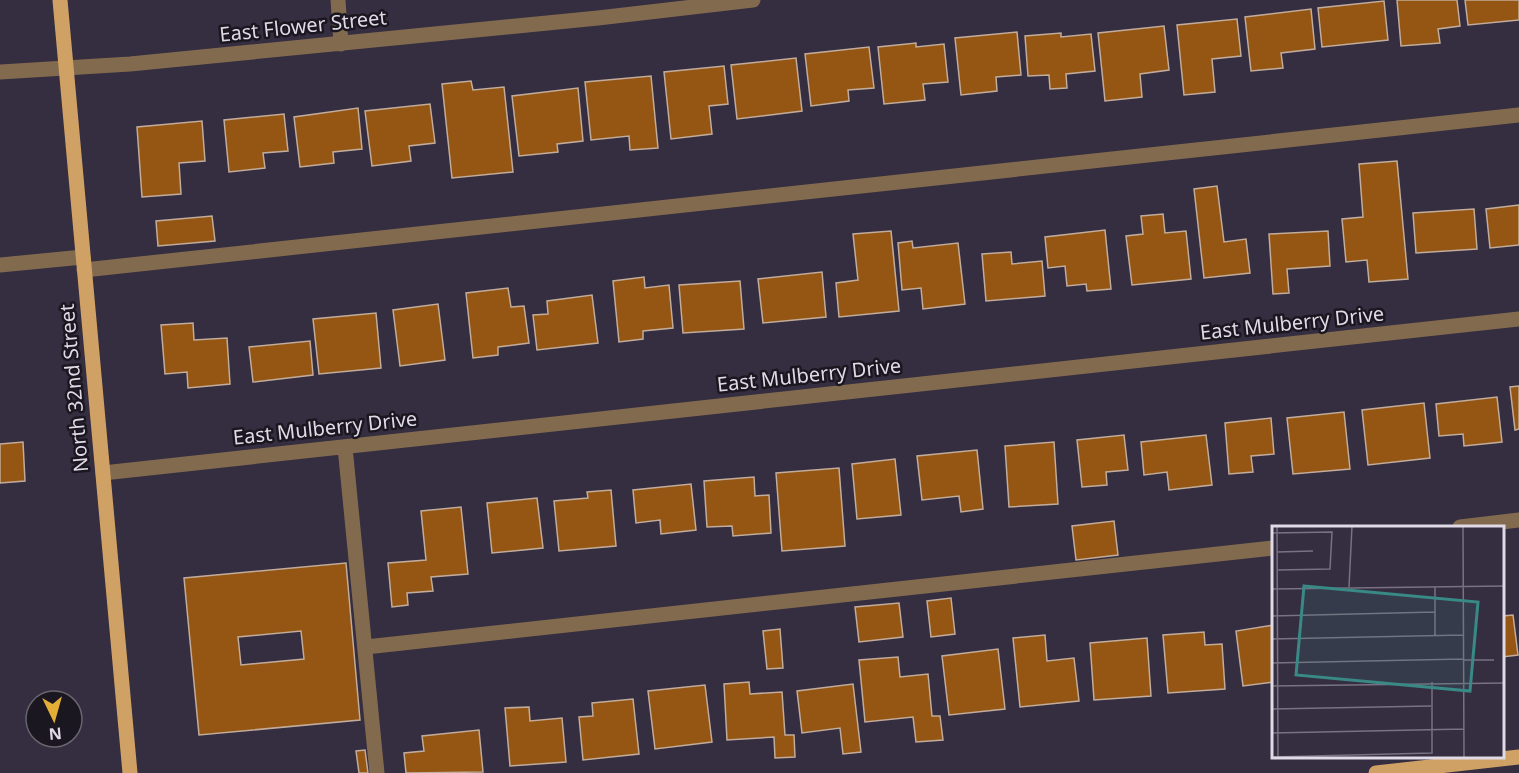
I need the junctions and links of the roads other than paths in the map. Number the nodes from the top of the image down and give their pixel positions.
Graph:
1 (60, 0) edge
2 (338, 0) edge
3 (753, 0) edge
4 (341, 44) junction
5 (66, 68) junction
6 (0, 72) edge
7 (1519, 115) edge
8 (84, 263) junction
9 (0, 265) edge
10 (1519, 319) edge
11 (345, 447) junction
12 (103, 473) junction
13 (1519, 520) edge
14 (1468, 526) edge
15 (1272, 548) edge
16 (366, 647) junction
17 (1519, 757) edge
18 (130, 773) edge
19 (377, 773) edge
20 (1376, 773) edge

1 - 5 main road, North 32nd Street
2 - 4 street
3 - 4 street, East Flower Street
4 - 5 street, East Flower Street
5 - 6 street, East Flower Street
5 - 8 main road, North 32nd Street
7 - 8 street
8 - 9 street
8 - 12 main road, North 32nd Street
10 - 11 street, East Mulberry Drive
11 - 12 street, East Mulberry Drive
11 - 16 street
12 - 18 main road, North 32nd Street
13 - 14 street
15 - 16 street
16 - 19 street
17 - 20 main road

